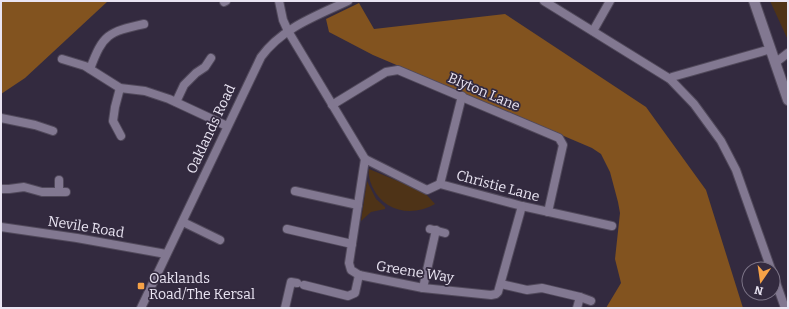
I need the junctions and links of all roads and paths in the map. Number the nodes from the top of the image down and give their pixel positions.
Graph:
1 (279, 1) edge
2 (348, 1) edge
3 (544, 1) edge
4 (610, 1) edge
5 (754, 1) edge
6 (144, 24) dead end
7 (288, 31) junction
8 (593, 31) junction
9 (771, 49) junction
10 (788, 53) edge
11 (62, 58) dead end
12 (210, 58) dead end
13 (775, 63) junction
14 (90, 69) junction
15 (670, 79) junction
16 (120, 88) junction
17 (462, 96) junction
18 (788, 100) edge
19 (176, 102) junction
20 (332, 104) junction
21 (1, 118) edge
22 (228, 126) junction
23 (52, 131) dead end
24 (120, 136) dead end
25 (365, 159) junction
26 (59, 180) dead end
27 (440, 184) junction
28 (1, 189) edge
29 (295, 191) dead end
30 (358, 205) junction
31 (522, 206) junction
32 (548, 212) junction
33 (183, 222) junction
34 (612, 226) dead end
35 (1, 227) edge
36 (287, 229) dead end
37 (445, 233) dead end
38 (220, 240) dead end
39 (352, 244) junction
40 (166, 254) junction
41 (768, 261) edge
42 (359, 276) junction
43 (501, 284) junction
44 (423, 288) junction
45 (580, 297) junction
46 (781, 297) edge
47 (591, 301) dead end
48 (141, 308) edge
49 (285, 308) edge
50 (577, 308) edge
51 (785, 308) edge

1 - 7 street
2 - 7 street, Oaklands Road
3 - 8 street
4 - 8 street
5 - 9 street
6 - 14 street
7 - 20 street
7 - 22 street, Oaklands Road
8 - 15 street
9 - 13 street
9 - 15 street
10 - 13 street
11 - 14 street
12 - 19 street
13 - 18 street
14 - 16 street
15 - 41 street
16 - 19 street
16 - 24 street
17 - 20 street, Blyton Lane
17 - 27 street
17 - 32 street, Blyton Lane
19 - 22 street
20 - 25 street
21 - 23 street
22 - 33 street, Oaklands Road
25 - 27 street, Christie Lane
25 - 30 street, Greene Way
26 - 28 street
27 - 31 street, Christie Lane
29 - 30 street
30 - 39 street, Greene Way
31 - 32 street, Christie Lane
31 - 43 street
32 - 34 street, Christie Lane
33 - 38 street
33 - 40 street, Oaklands Road
35 - 40 street, Nevile Road
36 - 39 street
37 - 44 street
39 - 42 street, Greene Way
40 - 48 street, Oaklands Road
42 - 44 street, Greene Way
42 - 49 street
43 - 44 street, Greene Way
43 - 45 street
45 - 47 street
45 - 50 street
46 - 51 street

